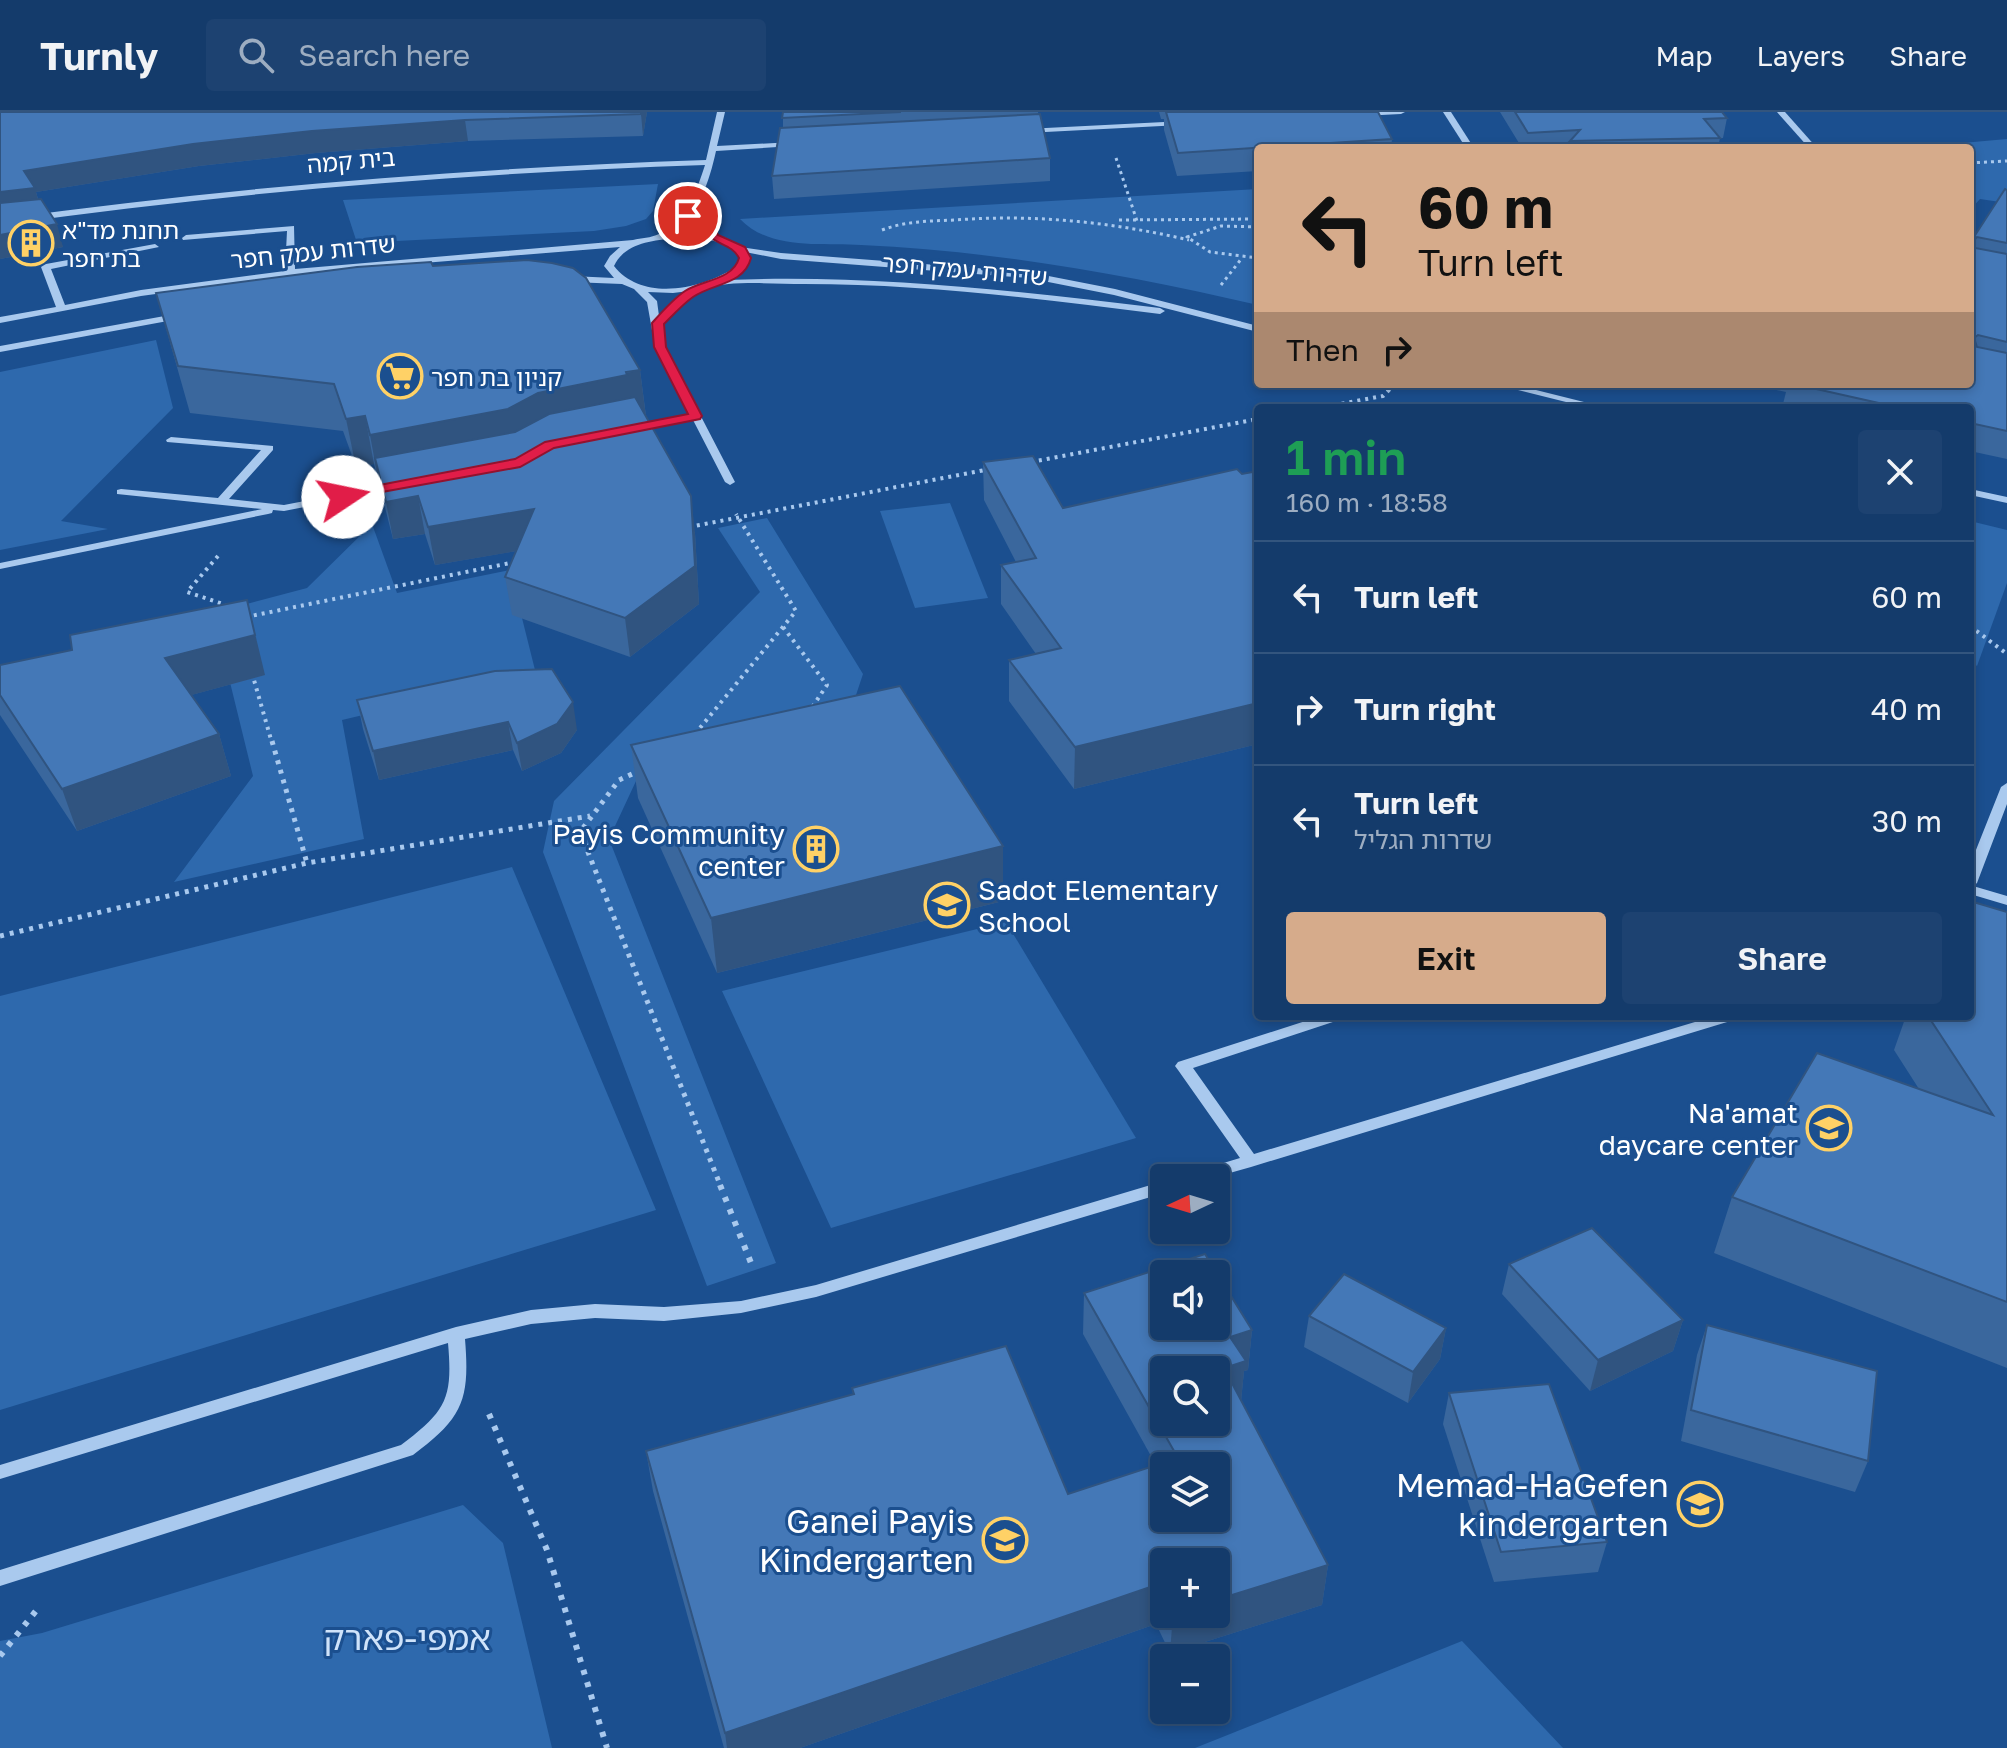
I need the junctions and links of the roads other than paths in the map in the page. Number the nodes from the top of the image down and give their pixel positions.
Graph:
1 (721, 112) edge
2 (1107, 112) edge
3 (1401, 112) edge
4 (1447, 112) edge
5 (1781, 112) edge
6 (1355, 114) edge
7 (1187, 123) edge
8 (1110, 126) junction
9 (1018, 132) edge
10 (803, 144) edge
11 (1467, 144) edge
12 (1809, 144) edge
13 (711, 149) junction
14 (708, 162) junction
15 (697, 204) junction
16 (700, 215) dead end
17 (0, 222) edge
18 (705, 225) dead end
19 (661, 236) junction
20 (714, 237) junction
21 (186, 238) dead end
22 (634, 243) junction
23 (155, 247) dead end
24 (741, 249) junction
25 (290, 272) junction
26 (560, 279) edge
27 (622, 281) junction
28 (713, 284) junction
29 (636, 286) junction
30 (61, 308) junction
31 (194, 314) edge
32 (1207, 317) junction
33 (0, 320) edge
34 (658, 323) junction
35 (1254, 328) edge
36 (0, 349) edge
37 (1516, 388) edge
38 (1586, 404) edge
39 (696, 416) junction
40 (623, 431) edge
41 (171, 440) dead end
42 (416, 482) edge
43 (730, 482) road end
44 (121, 492) dead end
45 (1974, 493) edge
46 (2007, 500) edge
47 (221, 502) junction
48 (284, 508) junction
49 (0, 566) edge
50 (2007, 787) edge
51 (1974, 873) edge
52 (1974, 891) edge
53 (2007, 901) edge
54 (1325, 1020) edge
55 (1719, 1020) edge
56 (1251, 1161) junction
57 (1230, 1167) edge
58 (1150, 1191) edge
59 (456, 1334) junction
60 (0, 1472) edge
61 (0, 1578) edge

1 - 13 street
2 - 8 street
3 - 6 street
4 - 11 street
5 - 12 street
7 - 8 street
8 - 9 street
10 - 13 street
13 - 14 street
14 - 15 street
14 - 17 street, בית קמה
15 - 16 street
15 - 19 street
18 - 20 street
19 - 20 street
19 - 22 street, שדרות עמק חפר
20 - 24 street, שדרות עמק חפר
21 - 25 street
22 - 25 street, שדרות עמק חפר
22 - 27 street
23 - 30 street
24 - 28 street
24 - 32 street, שדרות עמק חפר
25 - 30 street, שדרות עמק חפר
26 - 27 street
27 - 29 street, שדרות עמק חפר
28 - 29 street, שדרות עמק חפר
28 - 32 street, שדרות עמק חפר
28 - 34 street
29 - 34 street
30 - 33 street, שדרות עמק חפר
31 - 36 street
32 - 35 street, שדרות עמק חפר
34 - 39 street
37 - 38 street
39 - 40 street
39 - 43 street
41 - 47 street
42 - 48 street
44 - 47 street
45 - 46 street
47 - 48 street
48 - 49 street
50 - 51 street
52 - 53 street
54 - 56 street
55 - 56 street
56 - 57 street
58 - 59 street
59 - 60 street
59 - 61 street

